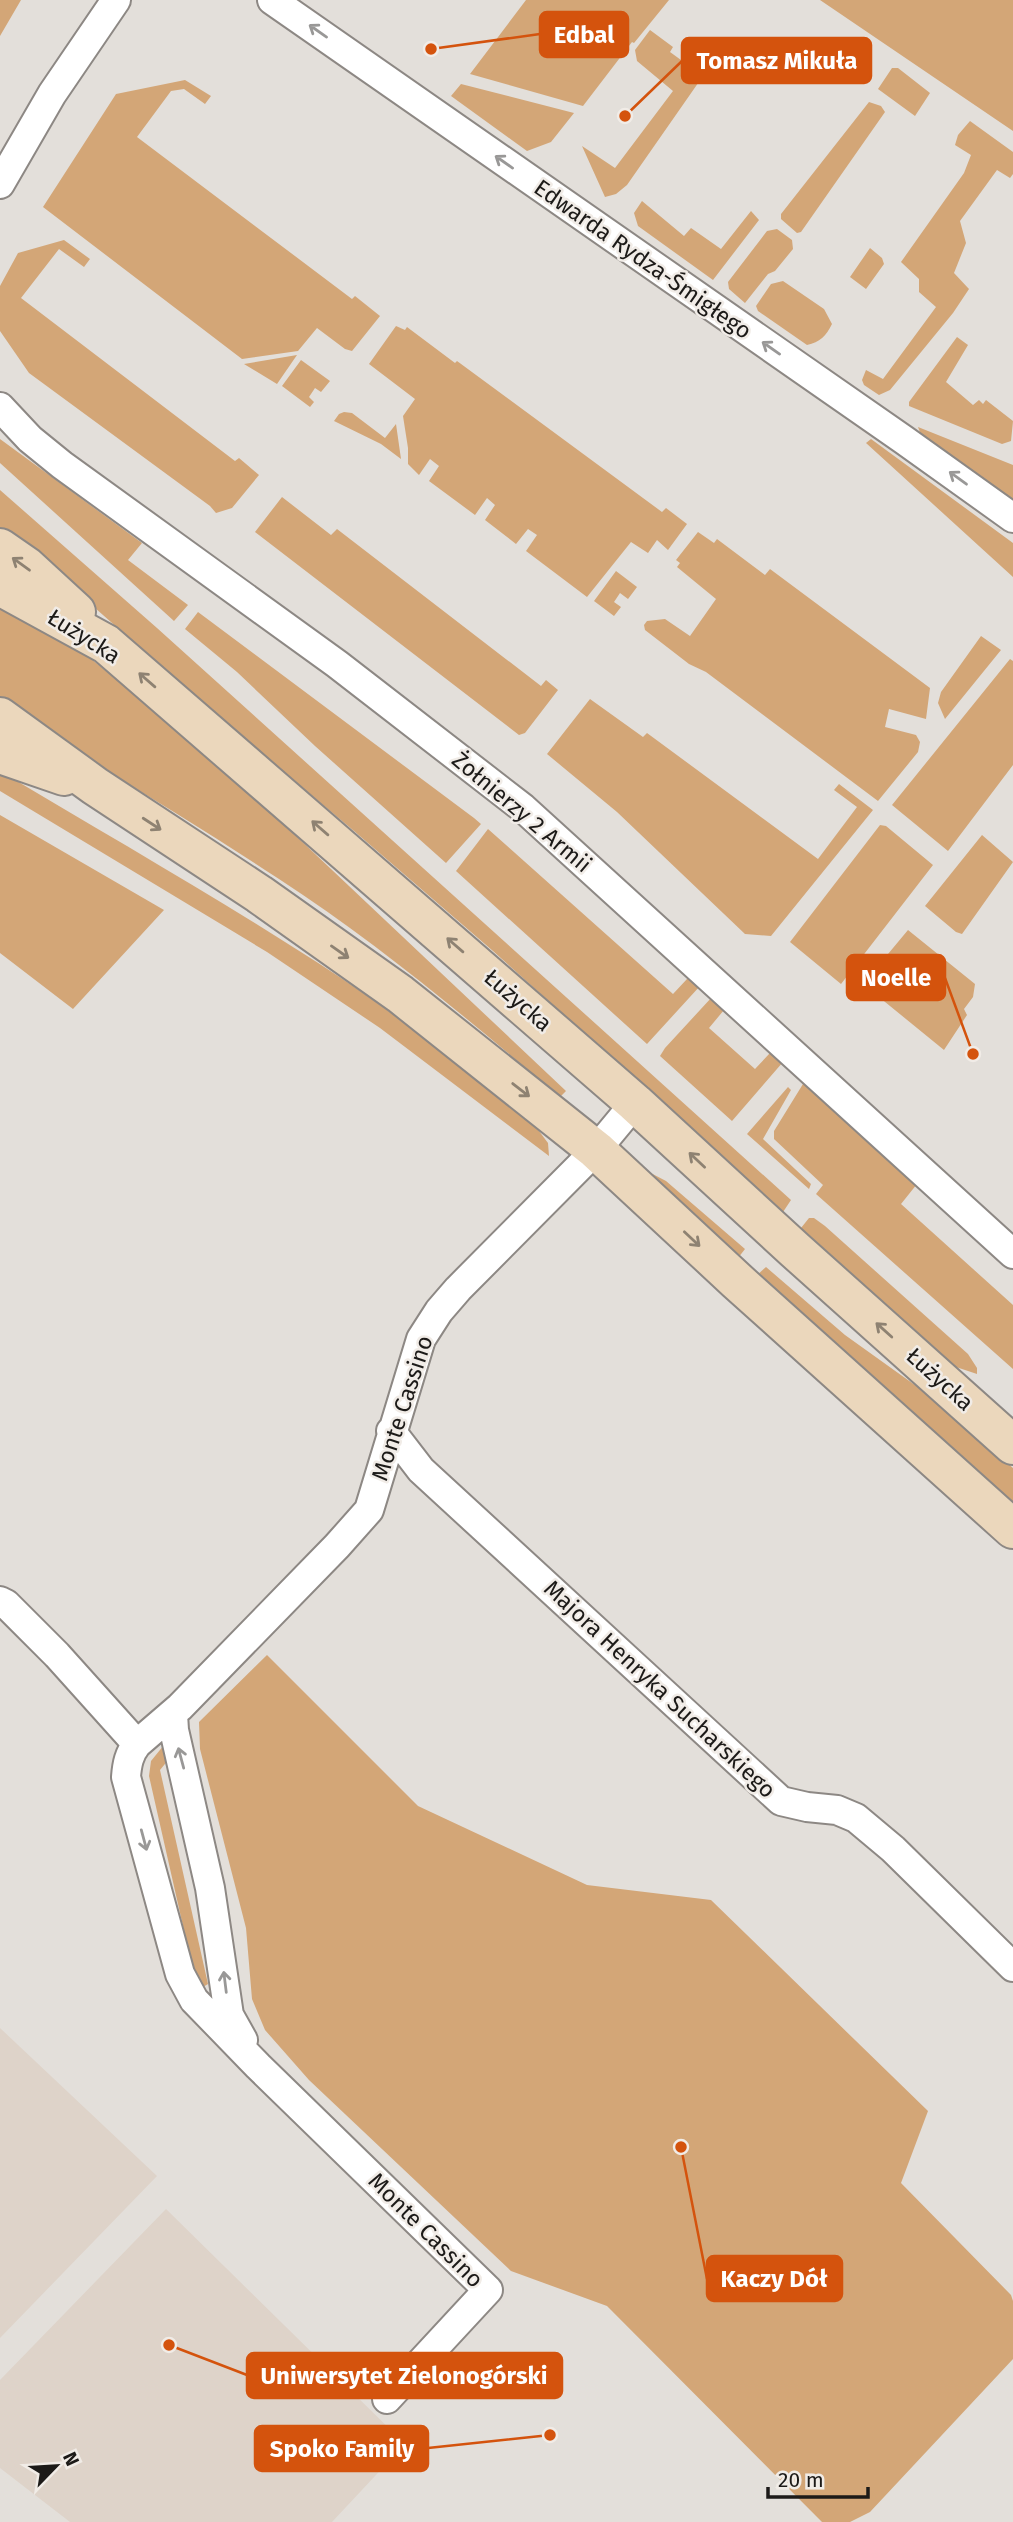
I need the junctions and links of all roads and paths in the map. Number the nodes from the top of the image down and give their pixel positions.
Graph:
1 (116, 0) edge
2 (272, 0) edge
3 (0, 184) edge
4 (0, 407) edge
5 (1013, 518) edge
6 (0, 548) edge
7 (0, 586) edge
8 (106, 644) junction
9 (0, 717) edge
10 (0, 754) edge
11 (95, 786) junction
12 (635, 1103) junction
13 (596, 1150) junction
14 (1013, 1254) edge
15 (391, 1431) junction
16 (1013, 1445) edge
17 (1013, 1529) edge
18 (0, 1601) edge
19 (173, 1714) junction
20 (135, 1747) junction
21 (1013, 1966) edge
22 (258, 2066) junction
23 (387, 2399) dead end

1 - 3 street
5 -> 2 street, Edwarda Rydza-Śmigłego
4 - 14 street, Żołnierzy 2 Armii
8 -> 6 main road
7 - 8 main road, Łużycka
12 -> 8 main road, Łużycka
9 - 11 main road
10 - 11 main road
11 -> 13 main road
12 - 13 street, Monte Cassino
16 -> 12 main road, Łużycka
13 - 15 street, Monte Cassino
13 -> 17 main road
15 - 19 street, Monte Cassino
15 - 21 street, Majora Henryka Sucharskiego
18 - 20 street
19 - 20 street, Monte Cassino
22 -> 19 street, Monte Cassino
20 -> 22 street, Monte Cassino
22 - 23 street, Monte Cassino

